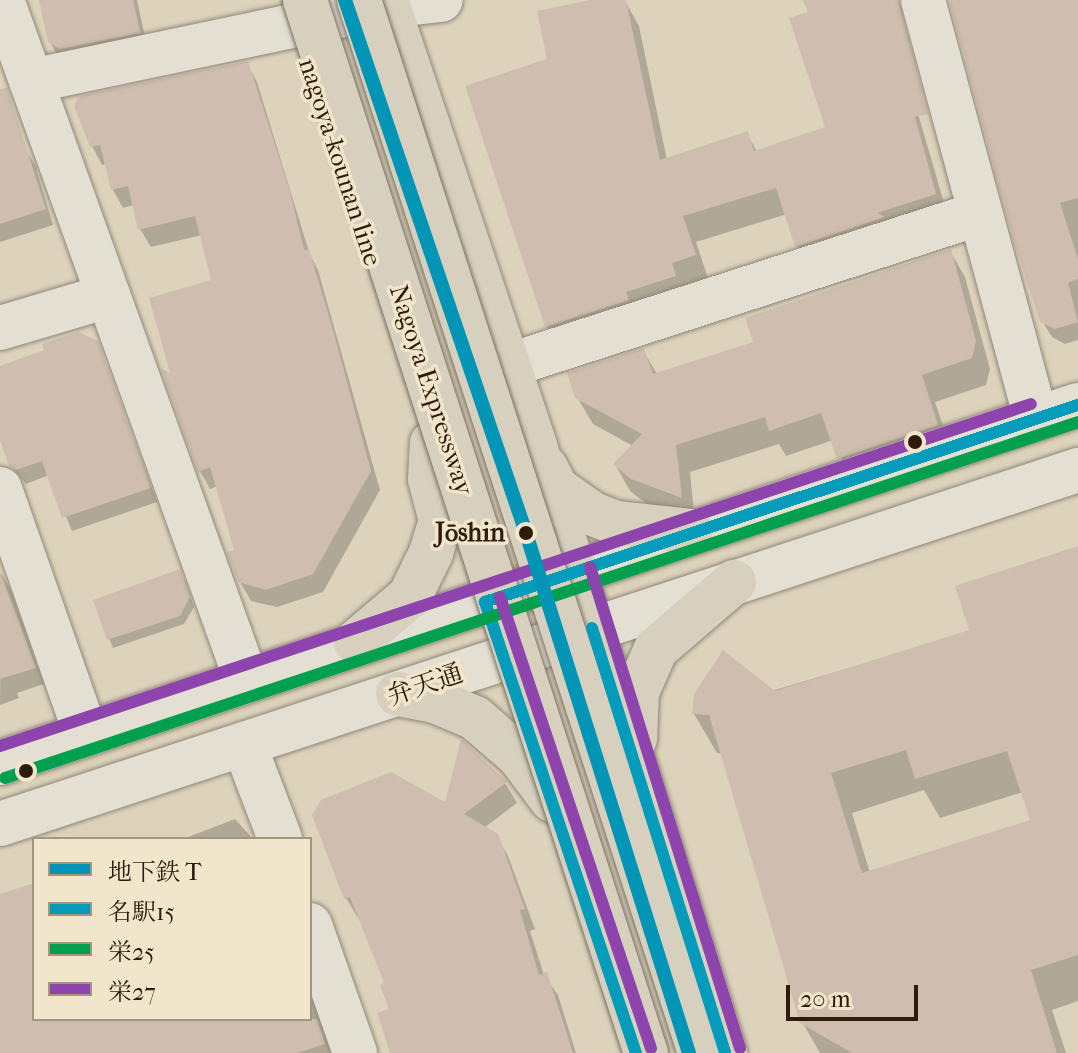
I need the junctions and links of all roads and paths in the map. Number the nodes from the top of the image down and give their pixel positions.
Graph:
1 (2, 0) edge
2 (441, 0) edge
3 (923, 0) edge
4 (378, 2) edge
5 (296, 8) edge
6 (31, 81) junction
7 (980, 213) junction
8 (108, 296) junction
9 (0, 328) edge
10 (507, 366) junction
11 (1078, 405) edge
12 (1036, 419) junction
13 (432, 443) junction
14 (534, 447) junction
15 (1078, 470) edge
16 (0, 489) edge
17 (691, 531) junction
18 (575, 572) junction
19 (734, 582) junction
20 (485, 602) junction
21 (592, 628) junction
22 (356, 642) junction
23 (503, 657) junction
24 (246, 679) junction
25 (398, 694) junction
26 (86, 734) junction
27 (244, 744) junction
28 (0, 763) edge
29 (638, 771) junction
30 (552, 800) junction
31 (0, 824) edge
32 (279, 837) edge
33 (312, 931) edge
34 (355, 1053) edge
35 (636, 1053) edge
36 (646, 1053) edge
37 (700, 1053) edge
38 (725, 1053) edge

1 - 6 street
2 - 4 street
3 - 7 street
4 - 5 street
4 - 10 main road
4 - 37 main road, Nagoya Expressway, bridge
5 - 6 street
5 - 13 main road, nagoya-kounan line
5 - 36 main road, Nagoya Expressway, bridge
6 - 8 street
7 - 10 street
7 - 12 street
8 - 9 street
8 - 24 street
10 - 14 main road
11 - 12 street
12 - 17 street
13 - 20 main road, nagoya-kounan line
13 - 22 main road
14 - 17 main road
14 - 18 main road
15 - 19 street, 弁天通
16 - 26 street
17 - 18 street
18 - 20 street
18 - 21 main road
19 - 21 street, 弁天通
19 - 29 main road
20 - 22 street
20 - 23 main road, nagoya-kounan line
21 - 23 street, 弁天通
21 - 29 main road
22 - 24 street
23 - 25 street, 弁天通
23 - 30 main road, nagoya-kounan line
24 - 26 street
25 - 27 street, 弁天通
25 - 30 main road
26 - 28 street
27 - 31 street, 弁天通
27 - 32 street
29 - 38 main road
30 - 35 main road, nagoya-kounan line
33 - 34 street

